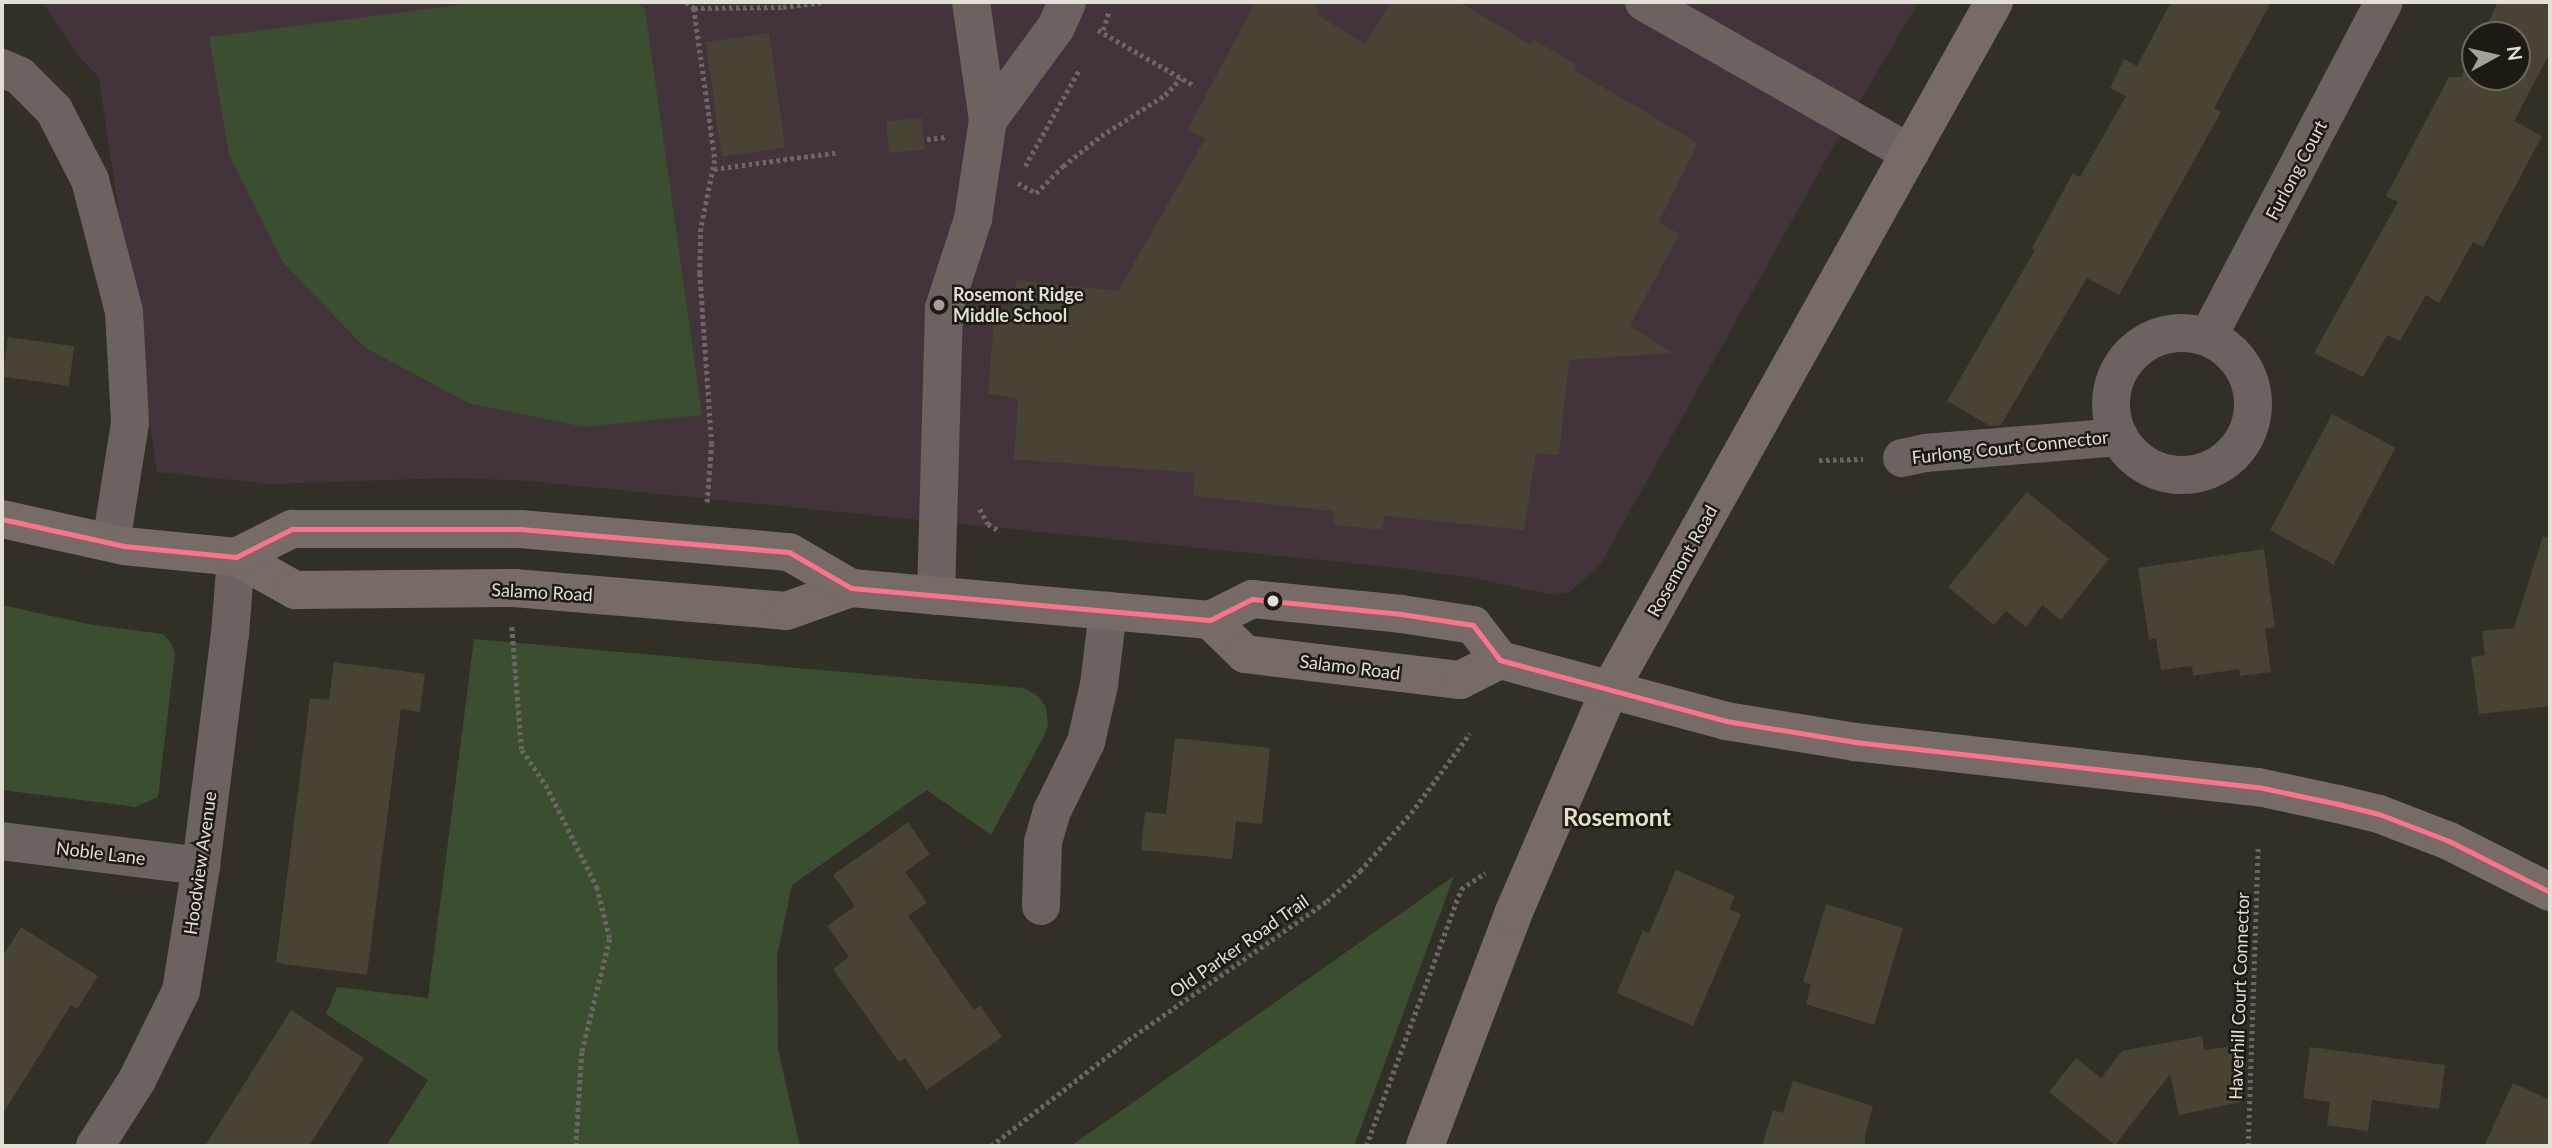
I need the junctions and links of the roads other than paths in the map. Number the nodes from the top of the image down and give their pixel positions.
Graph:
1 (971, 2) edge
2 (1644, 2) edge
3 (2384, 2) edge
4 (1991, 4) edge
5 (1080, 15) edge
6 (2, 68) edge
7 (988, 120) junction
8 (1910, 153) junction
9 (2208, 337) junction
10 (2119, 437) junction
11 (1902, 458) dead end
12 (2, 519) edge
13 (111, 543) junction
14 (236, 557) junction
15 (851, 588) junction
16 (936, 596) junction
17 (1108, 611) junction
18 (1209, 620) junction
19 (1500, 660) junction
20 (1610, 689) junction
21 (2, 841) edge
22 (201, 866) junction
23 (2550, 892) edge
24 (1041, 906) dead end
25 (94, 1146) edge
26 (1425, 1146) edge

1 - 7 street
2 - 8 street
3 - 9 street, Furlong Court
4 - 8 main road, Rosemont Road
5 - 7 street
6 - 13 street
7 - 16 street
8 - 20 main road, Rosemont Road
9 - 10 street
9 - 10 street
10 - 11 street, Furlong Court Connector
12 - 13 main road, Salamo Road
13 - 14 main road, Salamo Road
14 - 15 main road, Salamo Road
14 - 15 main road, Salamo Road
14 - 22 street, Hoodview Avenue
15 - 16 main road, Salamo Road
16 - 17 main road, Salamo Road
17 - 18 main road, Salamo Road
17 - 24 street
18 - 19 main road, Salamo Road
18 - 19 main road
19 - 20 main road
20 - 23 main road
20 - 26 main road, Rosemont Road
21 - 22 street, Noble Lane
22 - 25 street, Hoodview Avenue

